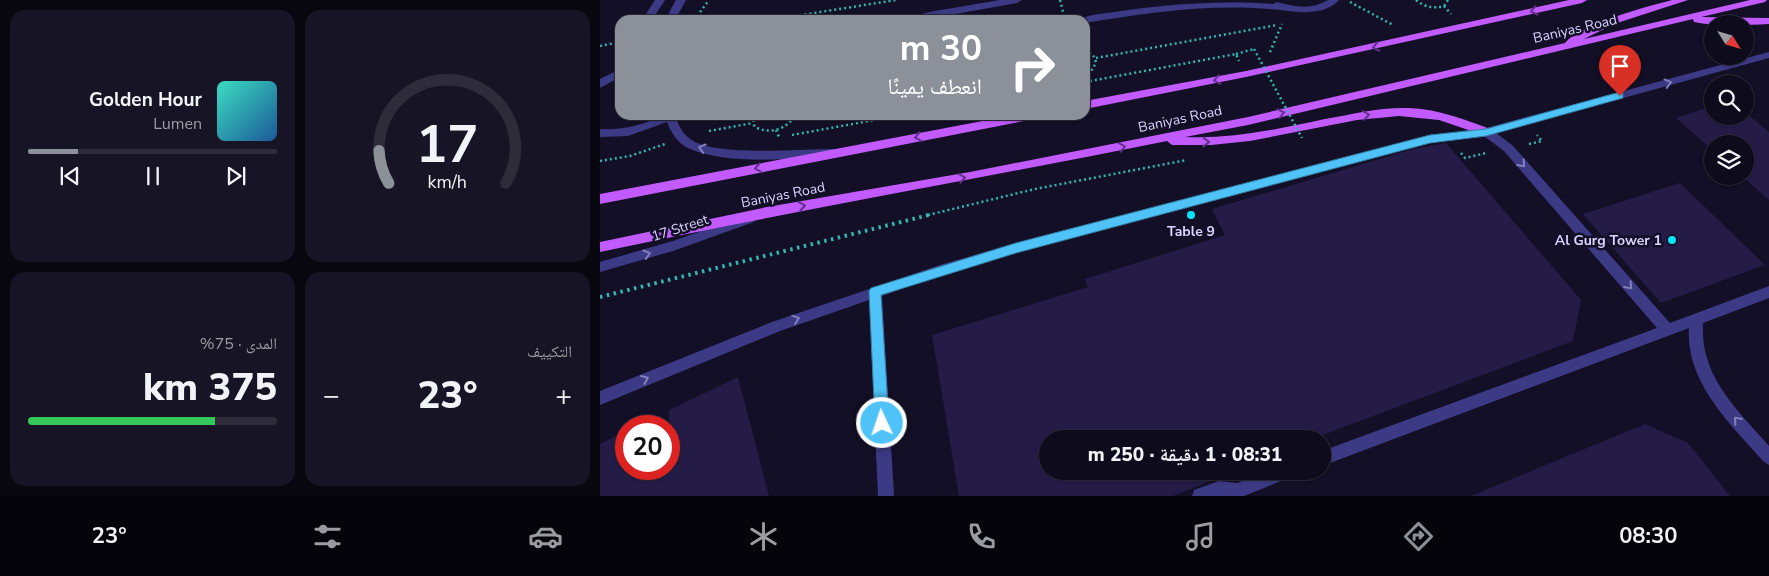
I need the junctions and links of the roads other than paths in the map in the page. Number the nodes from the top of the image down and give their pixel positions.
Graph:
1 (660, 0) edge
2 (681, 0) edge
3 (1017, 0) edge
4 (1192, 0) edge
5 (1266, 0) edge
6 (1334, 0) edge
7 (1582, 0) edge
8 (1683, 0) edge
9 (1762, 0) edge
10 (1177, 4) junction
11 (1285, 8) junction
12 (650, 15) edge
13 (673, 15) edge
14 (928, 15) edge
15 (1090, 19) edge
16 (1687, 19) junction
17 (1769, 20) edge
18 (1564, 47) junction
19 (1769, 55) edge
20 (615, 74) edge
21 (600, 83) edge
22 (1090, 104) edge
23 (662, 120) edge
24 (671, 120) edge
25 (1008, 120) edge
26 (1486, 132) junction
27 (600, 133) edge
28 (1157, 140) junction
29 (838, 153) junction
30 (600, 200) edge
31 (767, 212) junction
32 (600, 247) edge
33 (600, 267) edge
34 (875, 291) junction
35 (1769, 292) edge
36 (1696, 319) junction
37 (1668, 330) junction
38 (600, 398) edge
39 (1331, 456) edge
40 (1769, 457) edge
41 (1267, 480) edge
42 (1235, 493) edge
43 (886, 496) edge
44 (1200, 496) edge

1 - 12 street
2 - 13 street
3 - 14 street
4 - 10 street
5 - 11 street
6 - 11 street
7 -> 22 main road, Baniyas Road
8 - 18 main road
9 - 16 main road, Baniyas Road
10 - 11 street
10 - 15 street
16 - 17 main road
16 - 18 main road, Baniyas Road
28 -> 18 main road, Baniyas Road
26 -> 19 street
20 - 21 street
23 - 27 street
29 -> 24 street
25 -> 29 main road
28 -> 26 main road
26 - 34 street
26 -> 37 street
31 -> 28 main road, Baniyas Road
29 -> 30 main road
31 - 32 main road, Baniyas Road
33 -> 31 street, 17 Street
38 -> 34 street
34 - 43 street
35 - 36 street
36 - 37 street
40 -> 36 street
37 - 39 street
41 - 42 street
42 - 44 street

